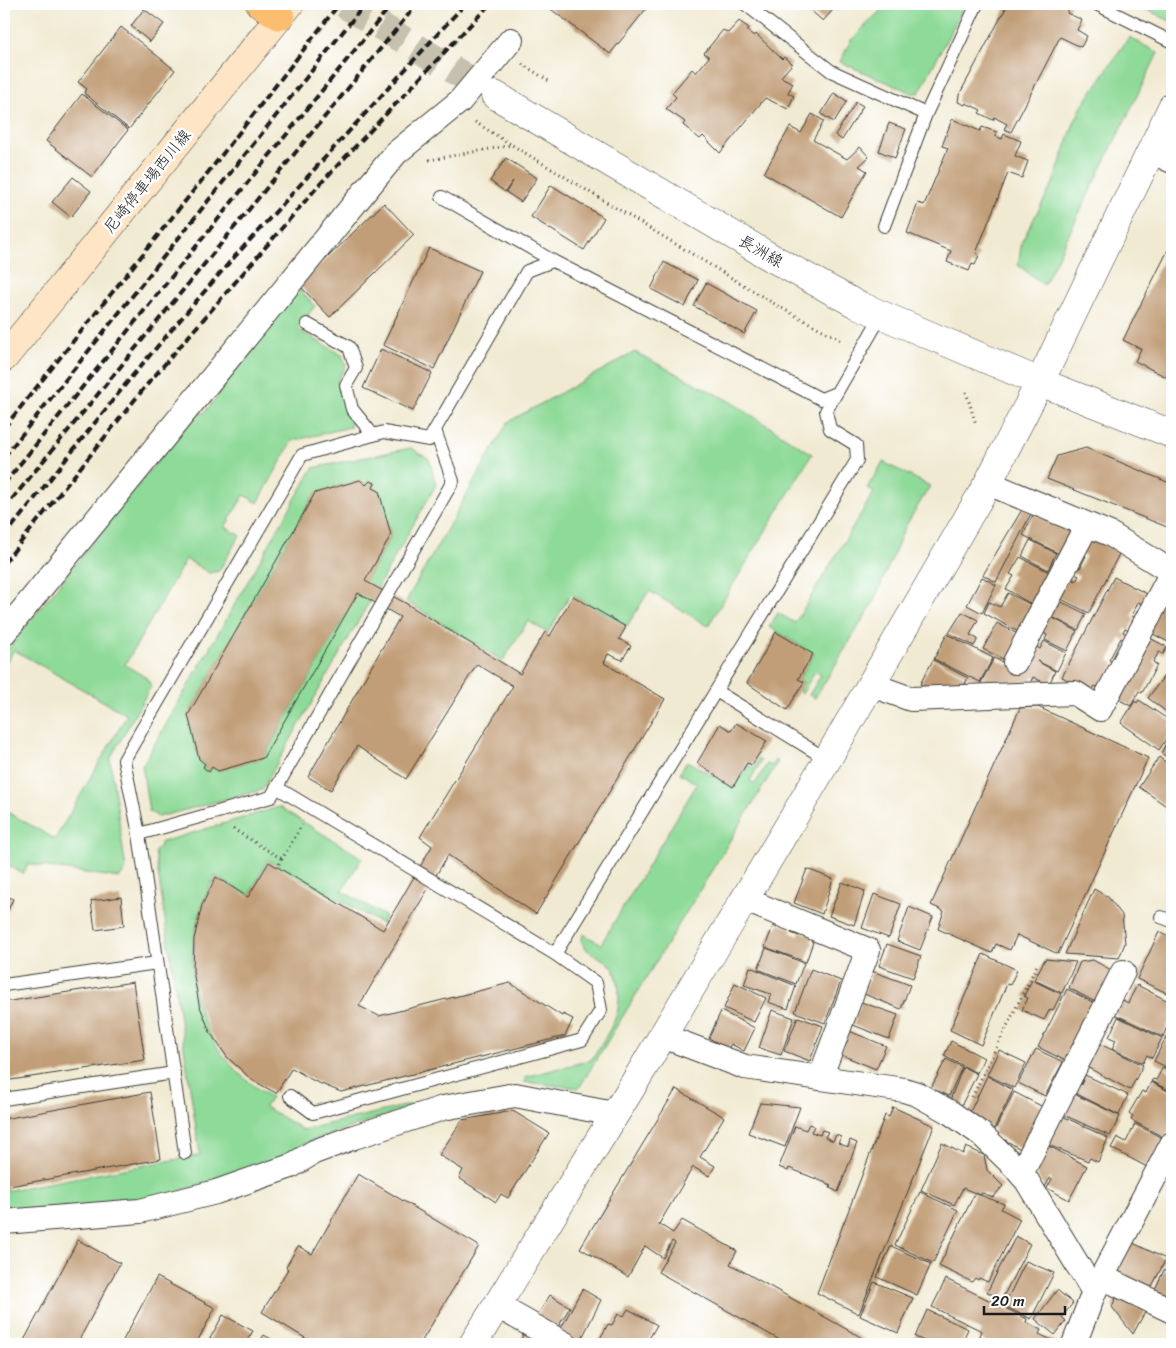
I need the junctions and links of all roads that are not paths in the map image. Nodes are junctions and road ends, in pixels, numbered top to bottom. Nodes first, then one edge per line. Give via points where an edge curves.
1 (746, 4) edge
2 (977, 4) edge
3 (1096, 4) edge
4 (277, 8) edge
5 (1172, 42) edge
6 (513, 50) road end
7 (495, 95) tunnel mouth
8 (1172, 107) edge
9 (926, 114) junction
10 (1161, 156) edge
11 (442, 197) dead end
12 (884, 226) dead end
13 (553, 261) junction
14 (881, 316) junction
15 (308, 324) dead end
16 (4, 358) edge
17 (1040, 382) junction
18 (836, 393) junction
19 (435, 430) junction
20 (1172, 434) edge
21 (373, 435) junction
22 (988, 483) junction
23 (1088, 525) junction
24 (1172, 572) edge
25 (4, 633) edge
26 (1015, 662) dead end
27 (872, 685) junction
28 (716, 691) junction
29 (828, 760) junction
30 (276, 788) junction
31 (138, 834) junction
32 (744, 899) junction
33 (555, 954) junction
34 (157, 963) junction
35 (1123, 972) dead end
36 (4, 985) edge
37 (663, 1036) junction
38 (174, 1073) junction
39 (820, 1078) junction
40 (290, 1096) dead end
41 (4, 1099) edge
42 (614, 1114) junction
43 (1172, 1144) edge
44 (185, 1153) dead end
45 (1021, 1174) junction
46 (4, 1222) edge
47 (1098, 1284) junction
48 (496, 1305) junction
49 (1172, 1311) edge
50 (473, 1344) edge
51 (565, 1344) edge
52 (1074, 1344) edge

1 - 9 lane via 831,70
2 - 9 lane
3 - 5 lane
4 - 16 main road, 尼崎停車場西川線
6 - 25 street via 460,102 396,153
7 - 14 street, 長洲線 via 772,258
8 - 10 street
9 - 12 lane
10 - 17 street
11 - 13 lane
13 - 18 lane via 821,399
13 - 19 lane via 528,271
14 - 17 street, 長洲線
14 - 18 lane
15 - 21 lane via 349,348 356,368 346,385 352,409
17 - 20 street, 長洲線
17 - 22 street
18 - 28 lane via 826,411 830,429 856,445 857,460
19 - 21 lane via 429,440 384,432
19 - 30 lane via 452,481
21 - 31 lane via 302,455 124,760
22 - 23 street
22 - 27 street
23 - 24 street via 1110,534
23 - 26 street
24 - 27 street via 1100,709 1075,693 911,699
27 - 29 street
28 - 29 lane
28 - 33 lane
29 - 32 street
30 - 31 lane via 270,797
30 - 33 lane
31 - 34 lane
32 - 37 street
32 - 39 street via 868,950
33 - 40 lane via 596,983 601,1010 582,1040 313,1113
34 - 36 lane
34 - 38 lane
35 - 45 street
37 - 39 street via 745,1067
37 - 42 street
38 - 41 lane
38 - 44 lane
39 - 45 street via 904,1090 930,1101 992,1143
42 - 46 street via 515,1096 443,1108 354,1137 314,1152 291,1166 216,1192 140,1211
42 - 48 street
43 - 47 street
45 - 47 street
47 - 49 street
47 - 52 street
48 - 50 street
48 - 51 street

